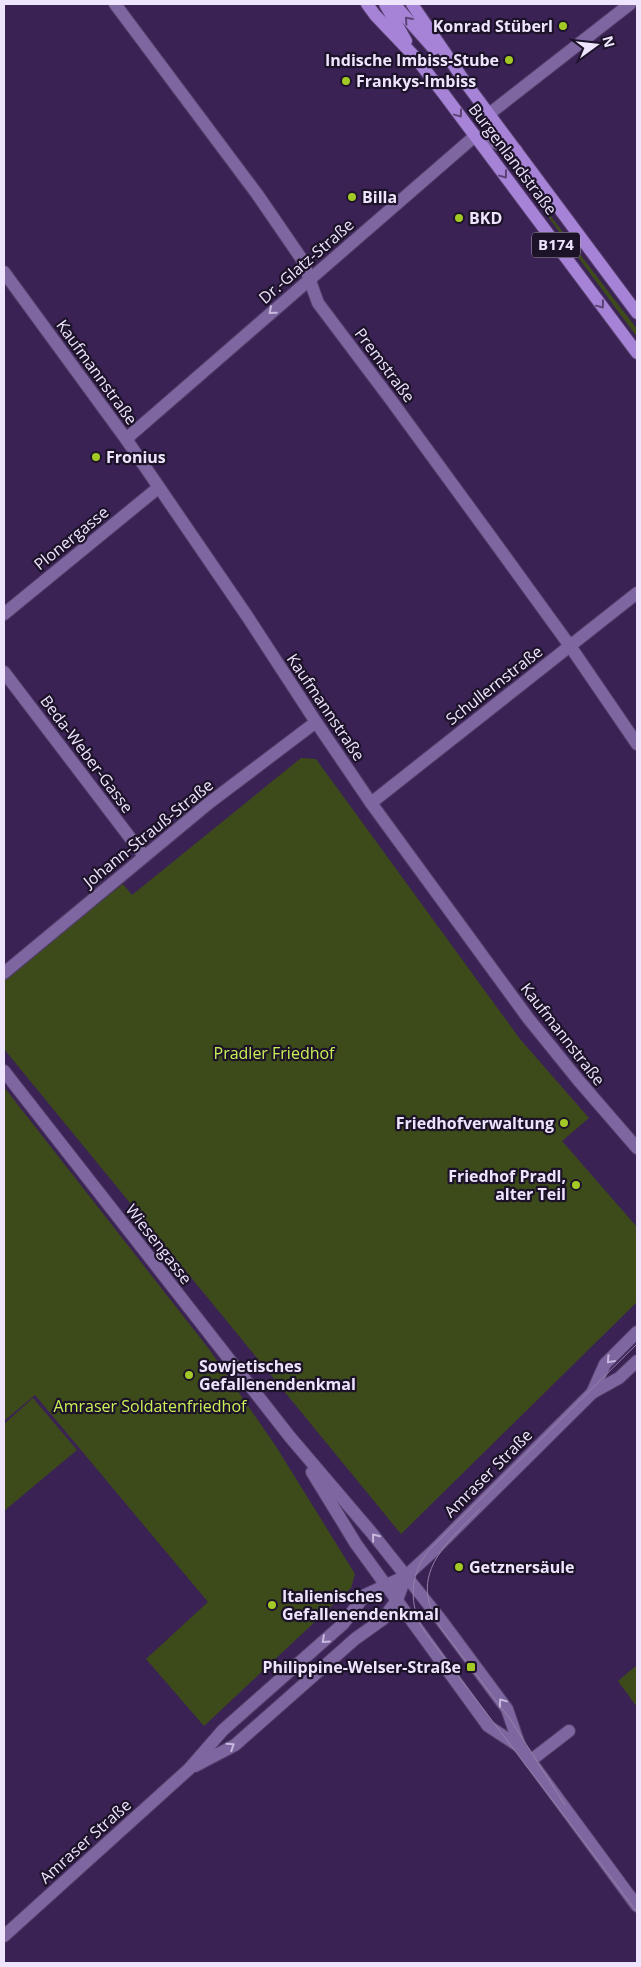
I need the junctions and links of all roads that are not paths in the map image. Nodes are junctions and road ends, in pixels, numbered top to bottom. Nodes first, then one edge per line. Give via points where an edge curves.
1 (115, 4) edge
2 (367, 4) edge
3 (385, 4) edge
4 (394, 4) edge
5 (412, 4) edge
6 (630, 4) edge
7 (415, 58) junction
8 (465, 82) junction
9 (489, 114) junction
10 (475, 136) junction
11 (516, 150) junction
12 (4, 272) edge
13 (309, 279) junction
14 (637, 313) edge
15 (637, 354) edge
16 (126, 439) junction
17 (158, 488) junction
18 (637, 593) edge
19 (4, 614) edge
20 (570, 646) junction
21 (4, 672) edge
22 (316, 722) junction
23 (637, 744) edge
24 (371, 803) junction
25 (144, 856) junction
26 (4, 973) edge
27 (4, 1071) edge
28 (637, 1148) edge
29 (637, 1332) edge
30 (637, 1361) edge
31 (592, 1393) junction
32 (290, 1437) junction
33 (406, 1576) junction
34 (386, 1584) junction
35 (397, 1600) junction
36 (569, 1731) dead end
37 (520, 1747) junction
38 (530, 1762) junction
39 (189, 1769) junction
40 (637, 1906) edge
41 (4, 1936) edge

1 - 13 street, Premstraße via 257,194 303,261
2 - 7 main road, B174
3 - 7 main road, B174
8 -> 4 main road, B174
5 - 8 main road, B174
6 - 9 street
7 -> 10 main road, Burgenlandstraße / B174
8 - 9 main road, Burgenlandstraße / B174
9 - 11 main road, Burgenlandstraße / B174
10 - 11 street
10 - 13 street, Dr.-Glatz-Straße
10 -> 15 main road, Burgenlandstraße / B174
11 - 14 main road, Burgenlandstraße / B174
12 - 16 street, Kaufmannstraße
13 -> 16 street, Dr.-Glatz-Straße
13 - 20 street, Premstraße via 318,304
16 - 17 street, Kaufmannstraße
17 - 19 street, Plonergasse
17 - 22 street, Kaufmannstraße
18 - 20 street, Schullernstraße
20 - 23 street, Premstraße
20 - 24 street, Schullernstraße
21 - 25 street, Beda-Weber-Gasse
22 - 24 street, Kaufmannstraße
22 - 25 street, Johann-Strauß-Straße
24 - 28 street, Kaufmannstraße via 528,1018
25 - 26 street, Johann-Strauß-Straße
27 - 32 street, Wiesengasse
29 -> 31 street, Amraser Straße via 606,1364
30 - 31 street, Amraser Straße via 619,1378
31 - 33 street, Amraser Straße
33 -> 32 street, Wiesengasse
32 - 34 street, Wiesengasse via 356,1544
33 - 34 street, Amraser Straße
33 - 35 street, Amraser Straße
37 -> 33 street via 507,1709
34 - 35 street
34 -> 39 street, Amraser Straße via 364,1595 343,1624 223,1730
35 - 37 street via 488,1726
39 -> 35 street, Amraser Straße via 235,1744 355,1639 383,1619
36 - 38 street
37 - 38 street
38 - 40 street
39 - 41 street, Amraser Straße

